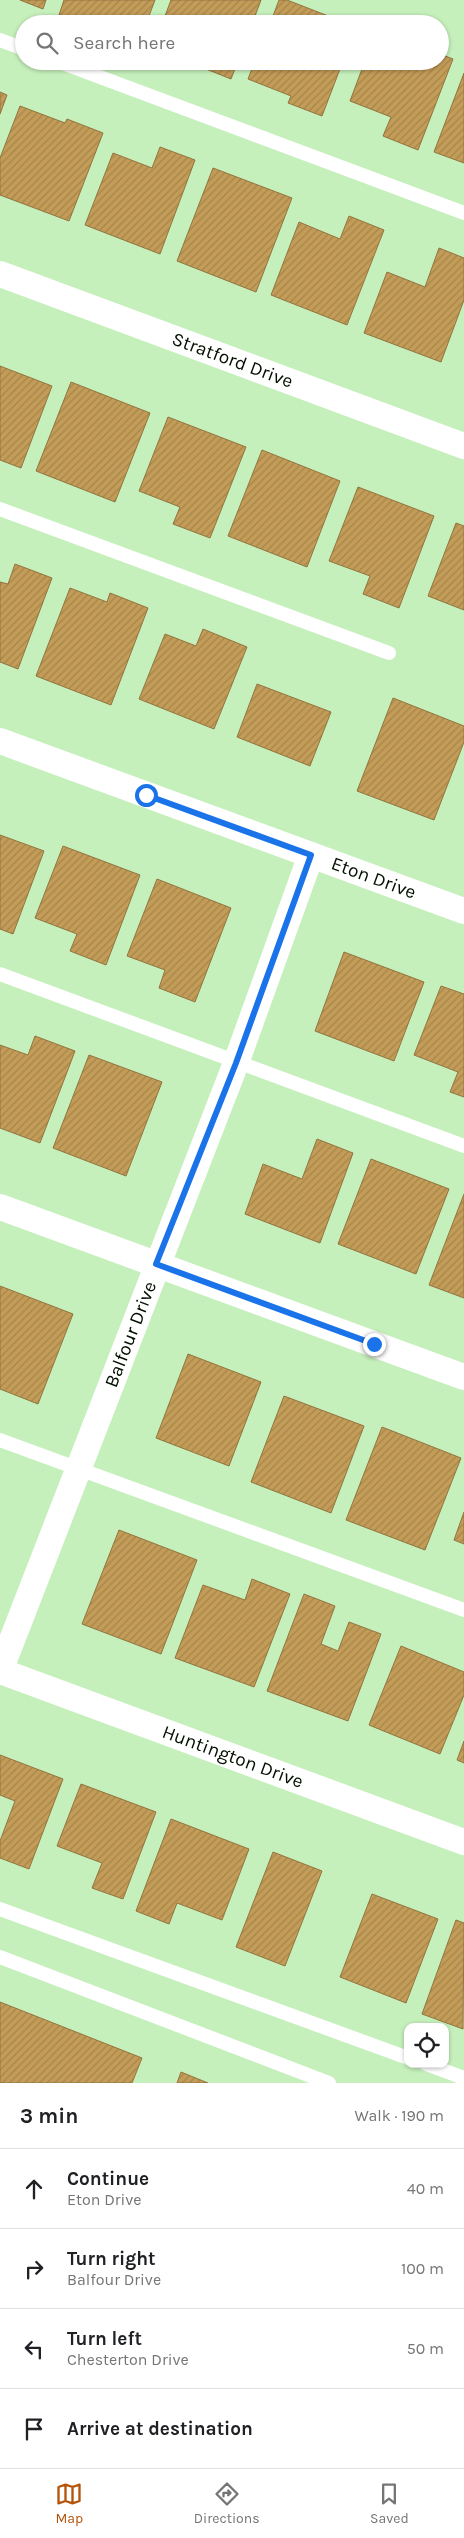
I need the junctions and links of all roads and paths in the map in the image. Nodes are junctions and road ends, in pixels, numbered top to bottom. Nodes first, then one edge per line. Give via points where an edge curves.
1 (0, 40) edge
2 (15, 46) edge
3 (80, 70) edge
4 (464, 212) edge
5 (0, 274) edge
6 (464, 446) edge
7 (0, 509) edge
8 (389, 653) dead end
9 (0, 741) edge
10 (311, 855) junction
11 (464, 911) edge
12 (0, 974) edge
13 (236, 1063) junction
14 (464, 1146) edge
15 (0, 1207) edge
16 (156, 1264) junction
17 (464, 1377) edge
18 (0, 1440) edge
19 (78, 1469) junction
20 (464, 1610) edge
21 (0, 1671) edge
22 (464, 1842) edge
23 (0, 1909) edge
24 (0, 1957) edge
25 (404, 2057) edge
26 (437, 2068) edge
27 (464, 2078) edge
28 (329, 2083) edge

1 - 2 lane
3 - 4 lane
5 - 6 street, Stratford Drive
7 - 8 lane
9 - 10 street, Eton Drive
10 - 11 street, Eton Drive
10 - 13 street, Balfour Drive
12 - 13 lane
13 - 14 lane
13 - 16 street, Balfour Drive
15 - 16 street
16 - 17 street
16 - 19 street, Balfour Drive
18 - 19 lane
19 - 20 lane
19 - 21 street, Balfour Drive
21 - 22 street, Huntington Drive
23 - 25 lane
24 - 28 lane
26 - 27 lane

